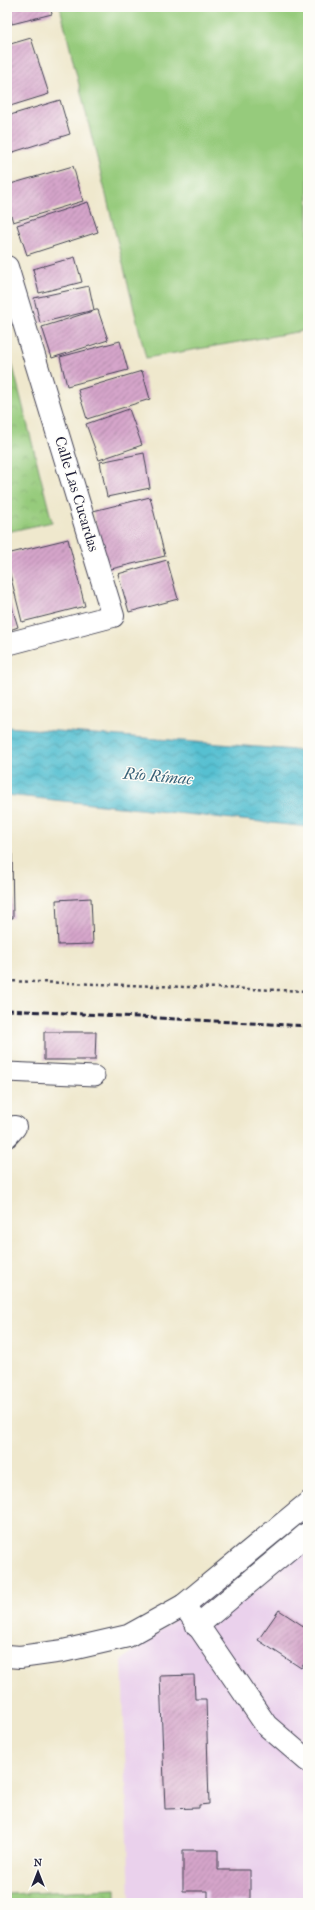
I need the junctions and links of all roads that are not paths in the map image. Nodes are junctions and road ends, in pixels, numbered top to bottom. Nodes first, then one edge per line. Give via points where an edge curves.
1 (7, 267) edge
2 (7, 644) edge
3 (7, 1072) edge
4 (95, 1076) dead end
5 (308, 1503) edge
6 (308, 1534) edge
7 (184, 1605) junction
8 (197, 1626) junction
9 (7, 1656) edge
10 (308, 1761) edge

1 - 2 street, Calle Las Cucardas via 114,616
3 - 4 street
5 - 7 street
6 - 8 street
7 - 8 street
7 - 9 street via 128,1636 63,1651 20,1657
8 - 10 street via 266,1725

